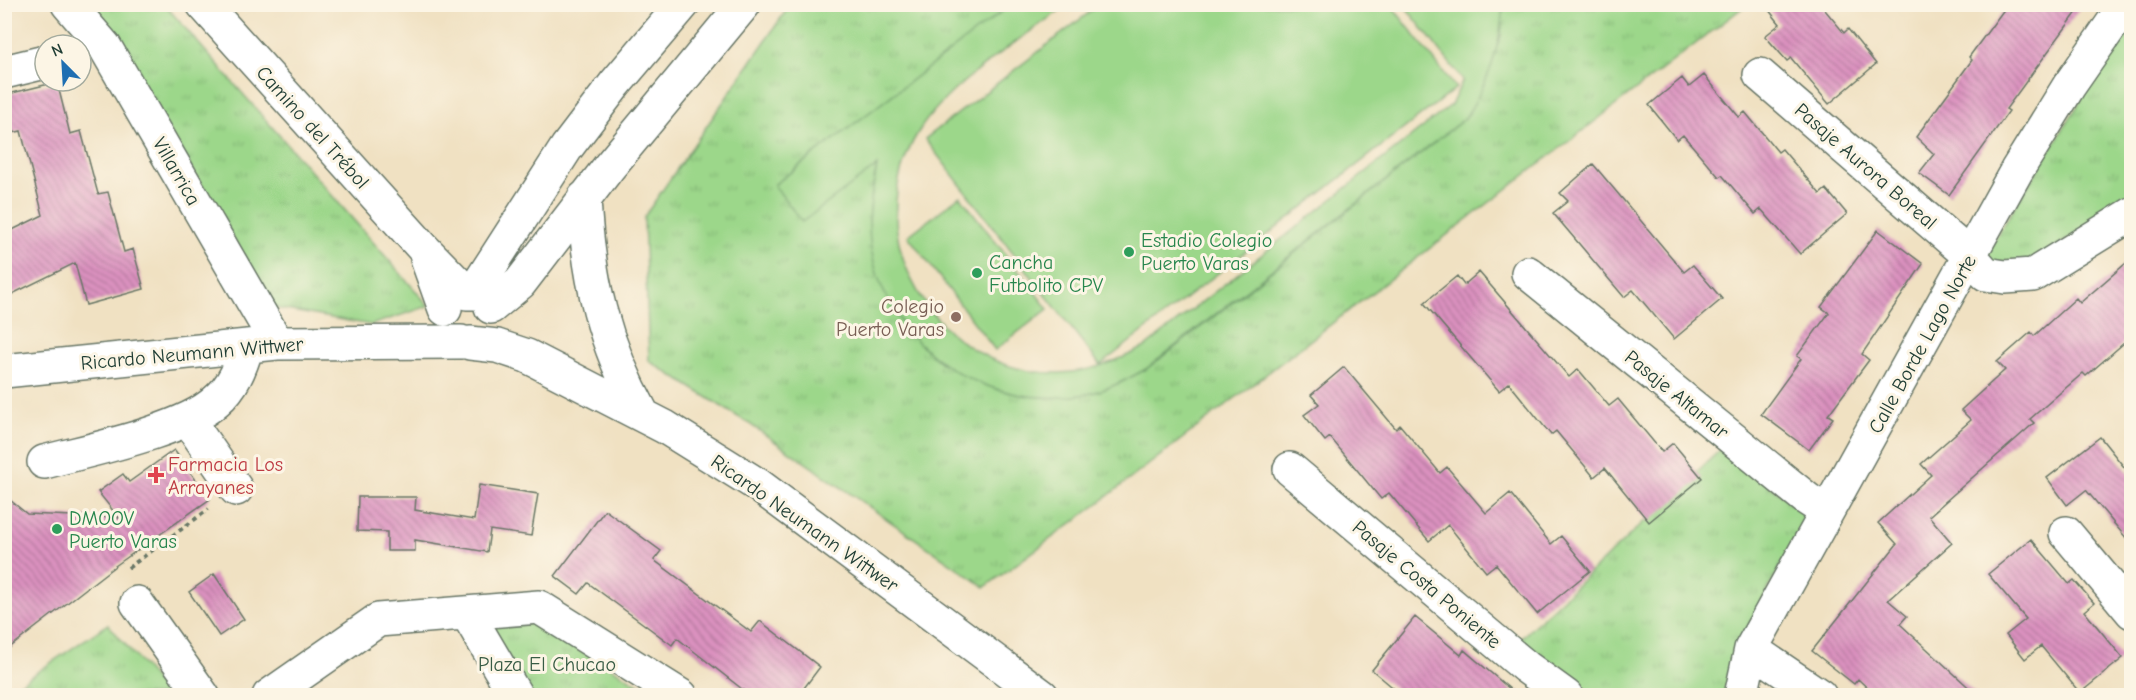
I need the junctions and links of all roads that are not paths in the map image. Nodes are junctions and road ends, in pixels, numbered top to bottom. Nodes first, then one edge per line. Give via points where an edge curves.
1 (68, 4) edge
2 (203, 4) edge
3 (684, 4) edge
4 (744, 4) edge
5 (2126, 5) edge
6 (84, 33) edge
7 (93, 50) edge
8 (33, 65) edge
9 (4, 72) edge
10 (1760, 75) dead end
11 (584, 198) junction
12 (2132, 214) edge
13 (1971, 257) junction
14 (1528, 273) dead end
15 (468, 315) junction
16 (262, 344) junction
17 (4, 371) edge
18 (642, 415) junction
19 (188, 420) junction
20 (44, 462) dead end
21 (1290, 469) dead end
22 (236, 489) road end
23 (1827, 512) junction
24 (2066, 533) dead end
25 (137, 603) road end
26 (2132, 612) edge
27 (467, 613) junction
28 (1751, 649) junction
29 (203, 696) edge
30 (269, 696) edge
31 (516, 696) edge
32 (681, 696) edge
33 (1042, 696) edge
34 (1566, 696) edge
35 (1741, 696) edge
36 (1820, 696) edge

1 - 6 street, Villarrica
2 - 15 street, Camino del Trébol via 424,249
3 - 15 street via 567,147
4 - 11 street
5 - 13 street, Calle Borde Lago Norte via 2018,170
7 - 16 street, Villarrica
8 - 9 street
10 - 13 street, Pasaje Aurora Boreal
11 - 15 street via 520,282
11 - 18 street via 586,246 599,314 613,356
12 - 13 street, Pasaje Aurora Boreal via 2032,275 1986,274
13 - 23 street, Calle Borde Lago Norte
14 - 23 street, Pasaje Altamar
15 - 16 street, Ricardo Neumann Wittwer via 380,342
15 - 18 street, Ricardo Neumann Wittwer via 512,339 532,357
16 - 17 street, Ricardo Neumann Wittwer
16 - 19 street via 218,400
18 - 33 street, Ricardo Neumann Wittwer via 758,485
19 - 20 street
19 - 22 street
21 - 34 street, Pasaje Costa Poniente via 1526,667
23 - 28 street, Calle Borde Lago Norte
24 - 26 street
25 - 29 street
27 - 30 street via 378,620
27 - 31 street
27 - 32 street via 539,607
28 - 35 street, Calle Borde Lago Norte
28 - 36 street

